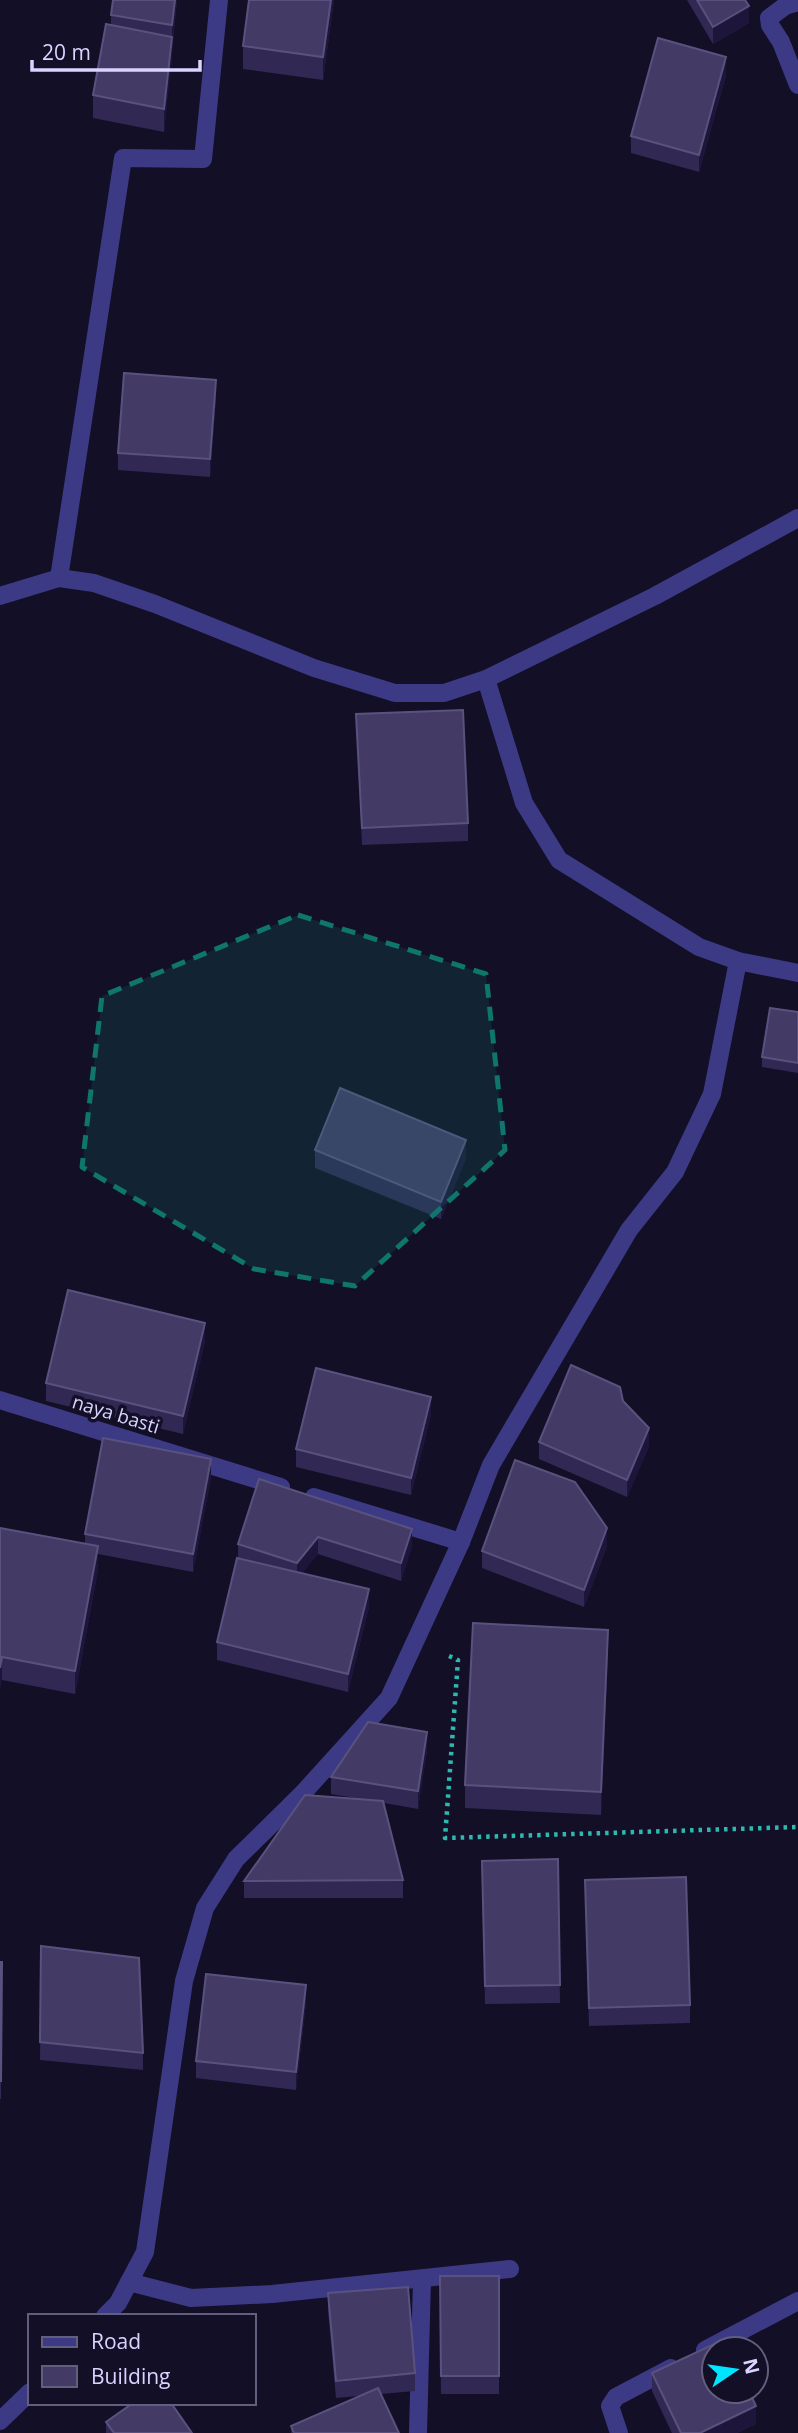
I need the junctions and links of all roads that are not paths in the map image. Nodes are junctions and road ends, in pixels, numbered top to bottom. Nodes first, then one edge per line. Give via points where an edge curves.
1 (219, 0) edge
2 (798, 2) edge
3 (798, 85) edge
4 (798, 518) edge
5 (59, 578) junction
6 (0, 596) edge
7 (486, 679) junction
8 (738, 961) junction
9 (798, 973) edge
10 (0, 1401) edge
11 (461, 1542) junction
12 (510, 2269) dead end
13 (422, 2279) junction
14 (129, 2282) junction
15 (798, 2301) edge
16 (108, 2314) edge
17 (28, 2394) edge
18 (0, 2421) edge
19 (418, 2433) edge
20 (620, 2433) edge

1 - 5 street via 203,159 123,158
2 - 3 street via 769,18
4 - 7 street via 655,596
5 - 6 street
5 - 7 street via 94,583 314,668 395,693 444,693
7 - 8 street via 524,803 559,860 699,947
8 - 9 street
8 - 11 street via 712,1094 675,1172 629,1230 491,1465
10 - 11 street, naya basti
11 - 14 street via 389,1699 236,1859 205,1908 184,1981 145,2252
12 - 13 street
13 - 14 street via 191,2298
13 - 19 street
14 - 16 street
15 - 20 street via 616,2398 610,2406
17 - 18 street

